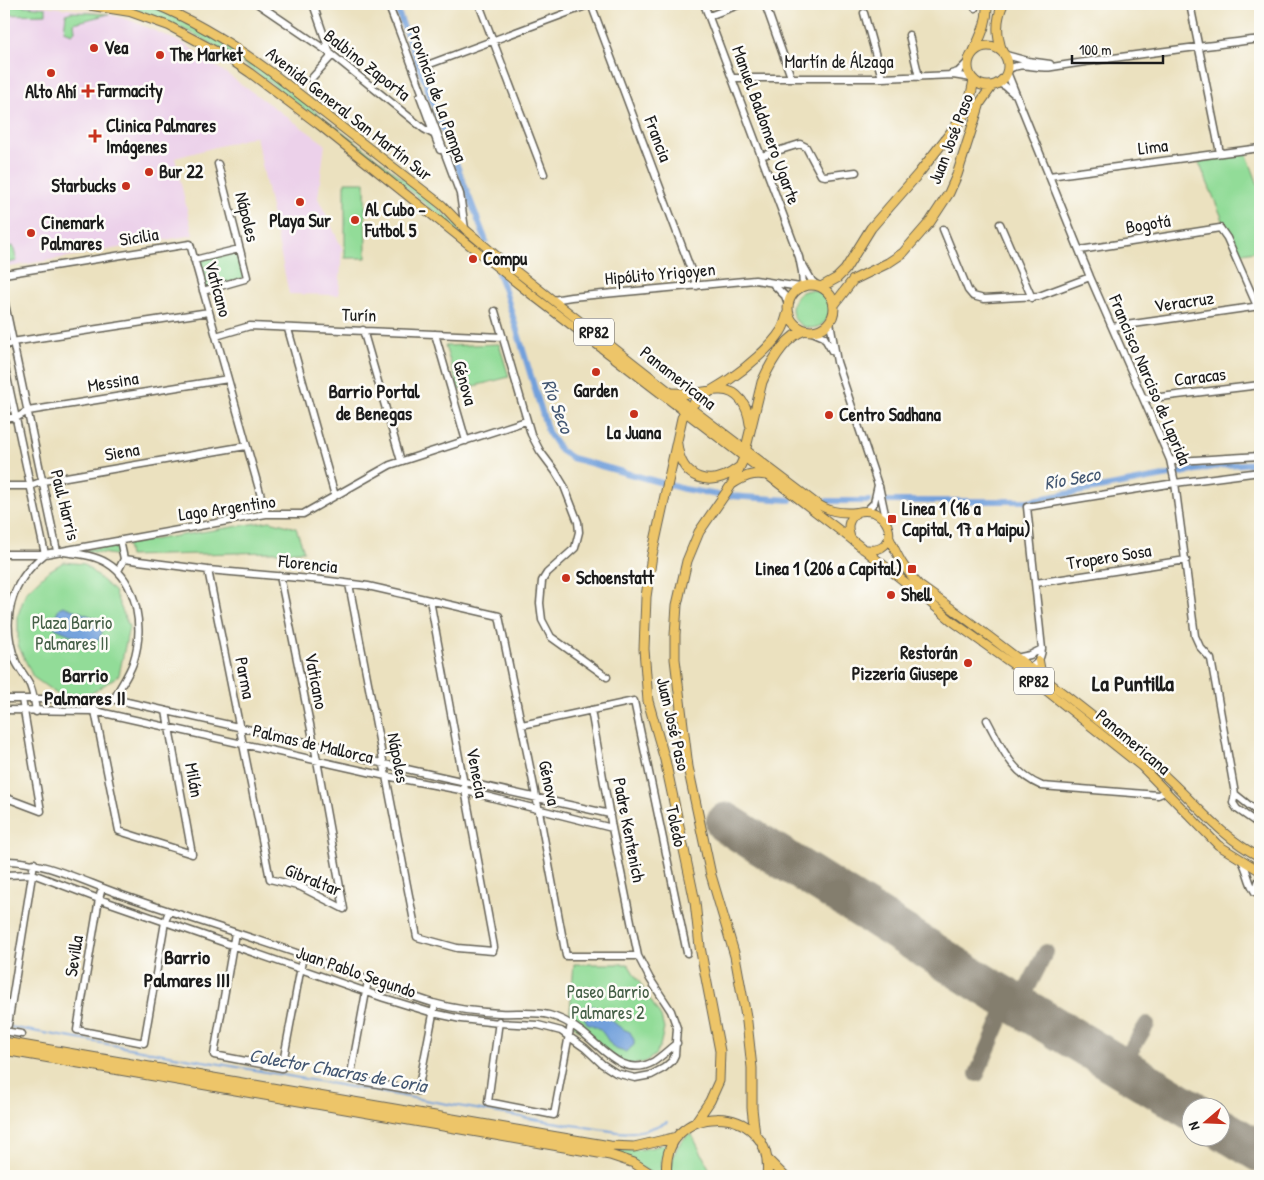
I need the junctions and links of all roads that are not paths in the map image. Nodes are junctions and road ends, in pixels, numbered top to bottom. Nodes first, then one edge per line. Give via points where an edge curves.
1 (80, 4) edge
2 (154, 4) edge
3 (258, 4) edge
4 (313, 4) edge
5 (388, 4) edge
6 (479, 4) edge
7 (591, 4) edge
8 (704, 4) edge
9 (741, 4) edge
10 (765, 4) edge
11 (987, 4) edge
12 (1002, 4) edge
13 (1190, 4) edge
14 (864, 13) dead end
15 (709, 16) junction
16 (395, 20) junction
17 (205, 28) junction
18 (909, 35) dead end
19 (1260, 39) edge
20 (199, 41) junction
21 (494, 41) junction
22 (1199, 47) junction
23 (973, 52) junction
24 (330, 53) junction
25 (1004, 53) junction
26 (968, 62) junction
27 (430, 64) dead end
28 (1069, 64) junction
29 (1020, 65) junction
30 (1008, 71) junction
31 (945, 76) junction
32 (791, 77) junction
33 (919, 77) junction
34 (732, 78) junction
35 (882, 78) junction
36 (311, 79) dead end
37 (973, 79) junction
38 (1011, 83) junction
39 (995, 85) junction
40 (1019, 103) junction
41 (325, 114) junction
42 (318, 124) junction
43 (433, 134) junction
44 (1260, 148) edge
45 (1220, 153) junction
46 (761, 156) junction
47 (218, 164) dead end
48 (856, 172) dead end
49 (544, 174) dead end
50 (1049, 176) junction
51 (460, 194) junction
52 (1000, 224) dead end
53 (943, 229) dead end
54 (466, 230) junction
55 (190, 244) joint
56 (240, 249) junction
57 (488, 249) joint
58 (1080, 250) junction
59 (799, 257) junction
60 (194, 260) junction
61 (497, 263) junction
62 (4, 274) edge
63 (1090, 277) junction
64 (769, 281) junction
65 (697, 286) junction
66 (801, 287) junction
67 (820, 287) junction
68 (203, 291) junction
69 (1032, 298) junction
70 (4, 299) edge
71 (553, 300) junction
72 (834, 304) junction
73 (1259, 306) edge
74 (788, 308) junction
75 (495, 311) dead end
76 (209, 312) junction
77 (830, 322) junction
78 (1112, 327) junction
79 (288, 329) junction
80 (363, 330) junction
81 (807, 331) junction
82 (435, 334) junction
83 (216, 336) junction
84 (502, 337) junction
85 (12, 342) junction
86 (4, 347) edge
87 (837, 362) junction
88 (4, 363) edge
89 (228, 379) junction
90 (1260, 385) edge
91 (707, 392) junction
92 (672, 393) junction
93 (1144, 399) junction
94 (688, 410) junction
95 (28, 411) junction
96 (4, 418) edge
97 (16, 418) junction
98 (526, 421) junction
99 (751, 429) junction
100 (676, 440) junction
101 (466, 441) junction
102 (246, 446) junction
103 (745, 454) junction
104 (1260, 456) edge
105 (1170, 460) junction
106 (401, 461) junction
107 (739, 468) junction
108 (1260, 472) edge
109 (766, 475) junction
110 (876, 478) junction
111 (43, 481) junction
112 (1175, 483) junction
113 (732, 484) junction
114 (4, 486) edge
115 (30, 486) junction
116 (335, 496) junction
117 (866, 511) junction
118 (857, 512) junction
119 (266, 514) junction
120 (887, 525) junction
121 (889, 537) junction
122 (851, 539) junction
123 (120, 540) junction
124 (863, 549) junction
125 (57, 551) junction
126 (4, 554) edge
127 (45, 554) junction
128 (124, 559) junction
129 (1186, 560) junction
130 (208, 570) junction
131 (118, 571) junction
132 (280, 576) junction
133 (1036, 583) junction
134 (349, 584) junction
135 (430, 600) junction
136 (499, 616) joint
137 (6, 629) edge
138 (1042, 649) junction
139 (1016, 658) junction
140 (1039, 661) junction
141 (1018, 668) junction
142 (1030, 668) junction
143 (607, 677) dead end
144 (1042, 677) junction
145 (4, 699) edge
146 (22, 699) junction
147 (91, 699) junction
148 (34, 700) junction
149 (114, 700) junction
150 (4, 710) edge
151 (24, 710) junction
152 (591, 710) junction
153 (95, 711) junction
154 (166, 711) junction
155 (36, 712) junction
156 (987, 720) dead end
157 (522, 725) junction
158 (239, 726) junction
159 (169, 727) junction
160 (242, 743) junction
161 (314, 744) junction
162 (317, 760) junction
163 (384, 764) junction
164 (386, 776) junction
165 (464, 781) junction
166 (1167, 791) junction
167 (466, 792) junction
168 (1235, 794) junction
169 (4, 797) edge
170 (537, 798) junction
171 (540, 811) junction
172 (610, 814) junction
173 (1260, 814) edge
174 (1260, 825) edge
175 (612, 828) junction
176 (1260, 857) edge
177 (4, 861) edge
178 (1242, 861) junction
179 (34, 863) junction
180 (1260, 871) edge
181 (4, 874) edge
182 (33, 874) junction
183 (1260, 877) edge
184 (270, 879) joint
185 (102, 888) junction
186 (99, 899) junction
187 (344, 909) joint
188 (168, 911) junction
189 (165, 922) junction
190 (235, 933) junction
191 (232, 946) junction
192 (493, 951) joint
193 (687, 952) dead end
194 (303, 956) junction
195 (638, 956) junction
196 (300, 968) junction
197 (368, 981) junction
198 (365, 992) junction
199 (435, 1004) junction
200 (433, 1013) junction
201 (500, 1013) junction
202 (7, 1016) edge
203 (499, 1024) junction
204 (571, 1024) junction
205 (6, 1028) edge
206 (22, 1034) dead end
207 (569, 1036) junction
208 (4, 1042) edge
209 (677, 1044) junction
210 (4, 1050) edge
211 (695, 1123) junction
212 (755, 1135) junction
213 (677, 1137) junction
214 (767, 1159) junction
215 (654, 1176) edge
216 (667, 1176) edge
217 (767, 1176) edge
218 (784, 1176) edge

1 - 20 main road, Avenida General San Martín Sur via 138,14
2 - 17 main road, Avenida General San Martín Sur
3 - 24 street, Balbino Zaporta
4 - 24 street
5 - 16 street, Provincia de La Pampa
6 - 21 street
7 - 21 street
7 - 65 street, Francia
8 - 15 street, Manuel Baldomero Ugarte
9 - 15 street
10 - 32 street
11 - 23 highway via 983,31
12 - 25 highway via 997,33
13 - 22 street
14 - 35 street
15 - 34 street, Manuel Baldomero Ugarte
16 - 43 street, Provincia de La Pampa
16 - 51 street
17 - 20 main road
17 - 41 main road, Avenida General San Martín Sur
18 - 33 street
19 - 22 street
20 - 42 main road, Avenida General San Martín Sur via 250,73
21 - 27 street
21 - 49 street
22 - 28 street
22 - 45 street
23 - 25 highway via 986,45 995,46
23 - 26 highway
24 - 36 street via 330,58
24 - 43 street, Balbino Zaporta
25 - 28 street via 1042,64
25 - 30 highway
26 - 31 street, Martín de Álzaga via 958,72
26 - 37 highway, Juan José Paso via 968,71
28 - 29 street via 1042,68
29 - 30 street
29 - 38 street via 1012,73
30 - 38 street, Francisco Narciso de Laprida
30 - 39 highway, Juan José Paso via 1004,79
31 - 33 street, Martín de Álzaga
31 - 37 street, Martín de Álzaga
32 - 34 street, Martín de Álzaga
32 - 35 street, Martín de Álzaga
33 - 35 street, Martín de Álzaga
34 - 46 street, Manuel Baldomero Ugarte
37 - 39 highway, Juan José Paso via 980,84
37 - 67 highway, Juan José Paso via 972,96 962,118 872,228 845,270
38 - 40 street, Francisco Narciso de Laprida
39 - 40 street, Francisco Narciso de Laprida via 1005,86
39 - 72 highway, Juan José Paso via 980,103 958,175 930,222 903,253 853,280
40 - 50 street, Francisco Narciso de Laprida
41 - 42 main road
41 - 54 main road, Avenida General San Martín Sur via 442,205
42 - 61 main road, Avenida General San Martín Sur via 480,253
43 - 51 street, Provincia de La Pampa
44 - 45 street, Lima
45 - 50 street, Lima
46 - 48 street via 800,144 806,147 821,175
46 - 59 street, Manuel Baldomero Ugarte
47 - 56 street, Nápoles
50 - 58 street, Francisco Narciso de Laprida
51 - 54 street
52 - 69 street
53 - 69 street via 973,296 984,299
54 - 57 main road, Avenida General San Martín Sur
55 - 60 street, Vaticano
55 - 62 street, Sicilia
56 - 60 street
56 - 68 street, Nápoles via 247,277
57 - 61 main road, Panamericana / RP82
58 - 63 street, Francisco Narciso de Laprida
58 - 73 street, Bogotá via 1220,228
59 - 66 street, Manuel Baldomero Ugarte
59 - 67 street, Manuel Baldomero Ugarte via 809,276
60 - 68 street, Vaticano
61 - 71 main road, Panamericana / RP82
61 - 94 main road, Panamericana / RP82
63 - 69 street
63 - 78 street, Francisco Narciso de Laprida
64 - 65 street, Hipólito Yrigoyen
64 - 66 street, Hipólito Yrigoyen
64 - 74 street via 782,292
65 - 71 street, Hipólito Yrigoyen
66 - 67 highway
66 - 74 highway via 791,296
67 - 72 highway via 831,296
68 - 76 street, Vaticano
70 - 85 street, Paul Harris
71 - 92 main road, Panamericana / RP82
72 - 77 highway
73 - 78 street, Veracruz
74 - 81 highway via 794,324
74 - 91 highway via 781,331 758,356
75 - 84 street
76 - 83 street, Vaticano
76 - 85 street
77 - 81 highway via 819,330
77 - 87 street
78 - 93 street, Francisco Narciso de Laprida
79 - 80 street, Turín
79 - 83 street, Turín via 250,326
79 - 116 street
80 - 82 street, Turín
80 - 106 street
81 - 87 street via 824,337
81 - 99 highway, Juan José Paso via 791,339 766,374
82 - 84 street, Turín
82 - 101 street, Génova
83 - 89 street, Vaticano
84 - 98 street
85 - 86 street
85 - 95 street, Paul Harris
87 - 110 street
88 - 97 street, Paul Harris
89 - 95 street, Messina
89 - 102 street, Vaticano
90 - 93 street, Caracas
91 - 92 highway
91 - 94 highway
91 - 99 highway via 724,390 738,396 747,410
92 - 94 main road, Panamericana / RP82
93 - 105 street, Francisco Narciso de Laprida
94 - 100 highway, Juan José Paso
94 - 103 main road, Panamericana / RP82
95 - 97 street, Messina
95 - 111 street, Paul Harris
96 - 97 street
97 - 115 street, Paul Harris
98 - 101 street, Lago Argentino
98 - 143 street via 540,451 564,486 579,532 575,548 542,581 542,620 551,637
99 - 103 highway, Juan José Paso
100 - 107 highway via 684,464 703,479 718,479
100 - 211 highway, Juan José Paso via 652,555 644,649 650,712 665,760 695,902 720,1051 719,1082
101 - 106 street, Lago Argentino
102 - 111 street, Siena
102 - 119 street, Vaticano
103 - 107 highway, Juan José Paso
103 - 109 main road, Panamericana / RP82
103 - 118 main road, Panamericana / RP82 via 822,507 845,514
104 - 105 street
105 - 112 street, Francisco Narciso de Laprida
106 - 116 street, Lago Argentino
107 - 113 highway, Juan José Paso
108 - 112 street
109 - 113 highway via 752,474
109 - 122 main road, Panamericana / RP82
110 - 117 street via 878,485 874,503
110 - 120 street
111 - 115 street, Siena
111 - 125 street, Paul Harris
112 - 129 street, Francisco Narciso de Laprida
112 - 133 street via 1026,508
113 - 212 highway, Juan José Paso via 699,532 687,561 677,606 675,659 688,767 711,875 735,956 747,1022
114 - 115 street, Siena
115 - 127 street, Paul Harris
116 - 119 street, Lago Argentino via 303,514
117 - 118 main road, Panamericana / RP82
117 - 120 main road via 881,516
118 - 122 main road via 848,523
119 - 123 street, Lago Argentino
120 - 121 main road, Panamericana / RP82
121 - 124 main road via 879,549
121 - 139 main road, Panamericana / RP82 via 900,563 919,585
122 - 124 main road, Panamericana / RP82
123 - 125 street, Lago Argentino
123 - 128 street
124 - 141 main road, Panamericana / RP82 via 952,621
125 - 127 street, Lago Argentino
125 - 131 street, Paul Harris via 99,558
126 - 127 street, Lago Argentino
127 - 137 street, Paul Harris via 26,571 15,590
128 - 130 street, Florencia
128 - 131 street
129 - 133 street, Tropero Sosa
129 - 168 street, Francisco Narciso de Laprida via 1195,636 1211,659
130 - 132 street, Florencia
130 - 158 street, Parma
131 - 149 street, Paul Harris via 132,595 140,627 133,663
132 - 134 street, Florencia
132 - 161 street, Vaticano
133 - 138 street
134 - 135 street, Florencia
134 - 163 street, Nápoles
135 - 136 street, Florencia
135 - 165 street, Venecia
136 - 157 street, Génova
137 - 148 street, Paul Harris via 17,664 30,685
138 - 139 street
138 - 140 street
139 - 142 main road, Panamericana / RP82
140 - 142 street
140 - 144 main road
141 - 142 street
141 - 166 main road, Panamericana / RP82 via 1120,748
142 - 144 main road, Panamericana / RP82
144 - 176 main road, Panamericana / RP82 via 1162,772 1223,833
145 - 146 street, Palmas de Mallorca
146 - 148 street, Palmas de Mallorca
146 - 151 street
147 - 148 street, Palmas de Mallorca
147 - 149 street, Palmas de Mallorca
147 - 153 street
148 - 155 street, Paul Harris
149 - 154 street, Palmas de Mallorca
150 - 151 street, Palmas de Mallorca
151 - 155 street, Palmas de Mallorca
151 - 169 street via 41,810
152 - 157 street, Toledo
152 - 172 street, Padre Kentenich
152 - 193 street, Toledo via 634,701
153 - 155 street, Palmas de Mallorca
153 - 159 street, Palmas de Mallorca
153 - 159 street, Milán via 118,831 192,854
154 - 158 street, Palmas de Mallorca
154 - 159 street, Milán
156 - 166 street via 1020,774 1042,786 1158,795
157 - 170 street, Génova
158 - 160 street, Parma
158 - 161 street, Palmas de Mallorca
159 - 160 street, Palmas de Mallorca
160 - 162 street, Palmas de Mallorca
160 - 184 street, Parma
161 - 162 street, Vaticano
161 - 163 street, Palmas de Mallorca
162 - 164 street, Palmas de Mallorca
162 - 187 street, Vaticano
163 - 164 street, Nápoles
163 - 165 street, Palmas de Mallorca
164 - 167 street, Palmas de Mallorca
164 - 192 street, Nápoles via 417,937 457,948
165 - 167 street, Venecia
165 - 170 street, Palmas de Mallorca
166 - 178 main road, Panamericana / RP82 via 1210,839
167 - 171 street, Palmas de Mallorca
167 - 192 street, Venecia
168 - 173 street
168 - 174 street, Francisco Narciso de Laprida via 1235,806
170 - 171 street, Génova
170 - 172 street, Palmas de Mallorca
171 - 175 street, Palmas de Mallorca
171 - 195 street, Génova via 566,956
172 - 175 street, Padre Kentenich
175 - 195 street, Padre Kentenich
177 - 179 street, Juan Pablo Segundo
178 - 180 main road, Panamericana / RP82
178 - 183 street via 1255,892
179 - 182 street
179 - 185 street, Juan Pablo Segundo
181 - 182 street, Juan Pablo Segundo
182 - 186 street, Juan Pablo Segundo
182 - 202 street
184 - 187 street, Gibraltar via 301,887
185 - 186 street, Sevilla
185 - 188 street, Juan Pablo Segundo
186 - 189 street, Juan Pablo Segundo
186 - 189 street, Sevilla via 77,1030 144,1043
188 - 189 street
188 - 190 street, Juan Pablo Segundo
189 - 191 street, Juan Pablo Segundo
190 - 191 street
190 - 194 street, Juan Pablo Segundo
191 - 196 street, Juan Pablo Segundo
191 - 196 street via 214,1055 282,1068
194 - 196 street
194 - 197 street, Juan Pablo Segundo
195 - 209 street via 671,1011 677,1028
196 - 198 street, Juan Pablo Segundo
197 - 198 street
197 - 199 street, Juan Pablo Segundo
198 - 200 street, Juan Pablo Segundo
198 - 200 street via 350,1079 418,1091
199 - 200 street
199 - 201 street, Juan Pablo Segundo
200 - 203 street, Juan Pablo Segundo
201 - 203 street
201 - 204 street, Juan Pablo Segundo via 538,1013
202 - 205 street
203 - 207 street, Juan Pablo Segundo via 538,1025
203 - 207 street via 488,1102 554,1115
204 - 207 street
204 - 209 street, Juan Pablo Segundo via 614,1060 630,1066 652,1063
205 - 206 street
207 - 209 street, Juan Pablo Segundo via 616,1073 635,1078 664,1068 672,1061
208 - 213 highway via 610,1146 634,1147
210 - 215 highway via 610,1155 634,1163
211 - 212 highway via 713,1118 732,1120
211 - 213 highway
212 - 214 highway
213 - 216 highway via 668,1157
214 - 217 highway
214 - 218 highway

